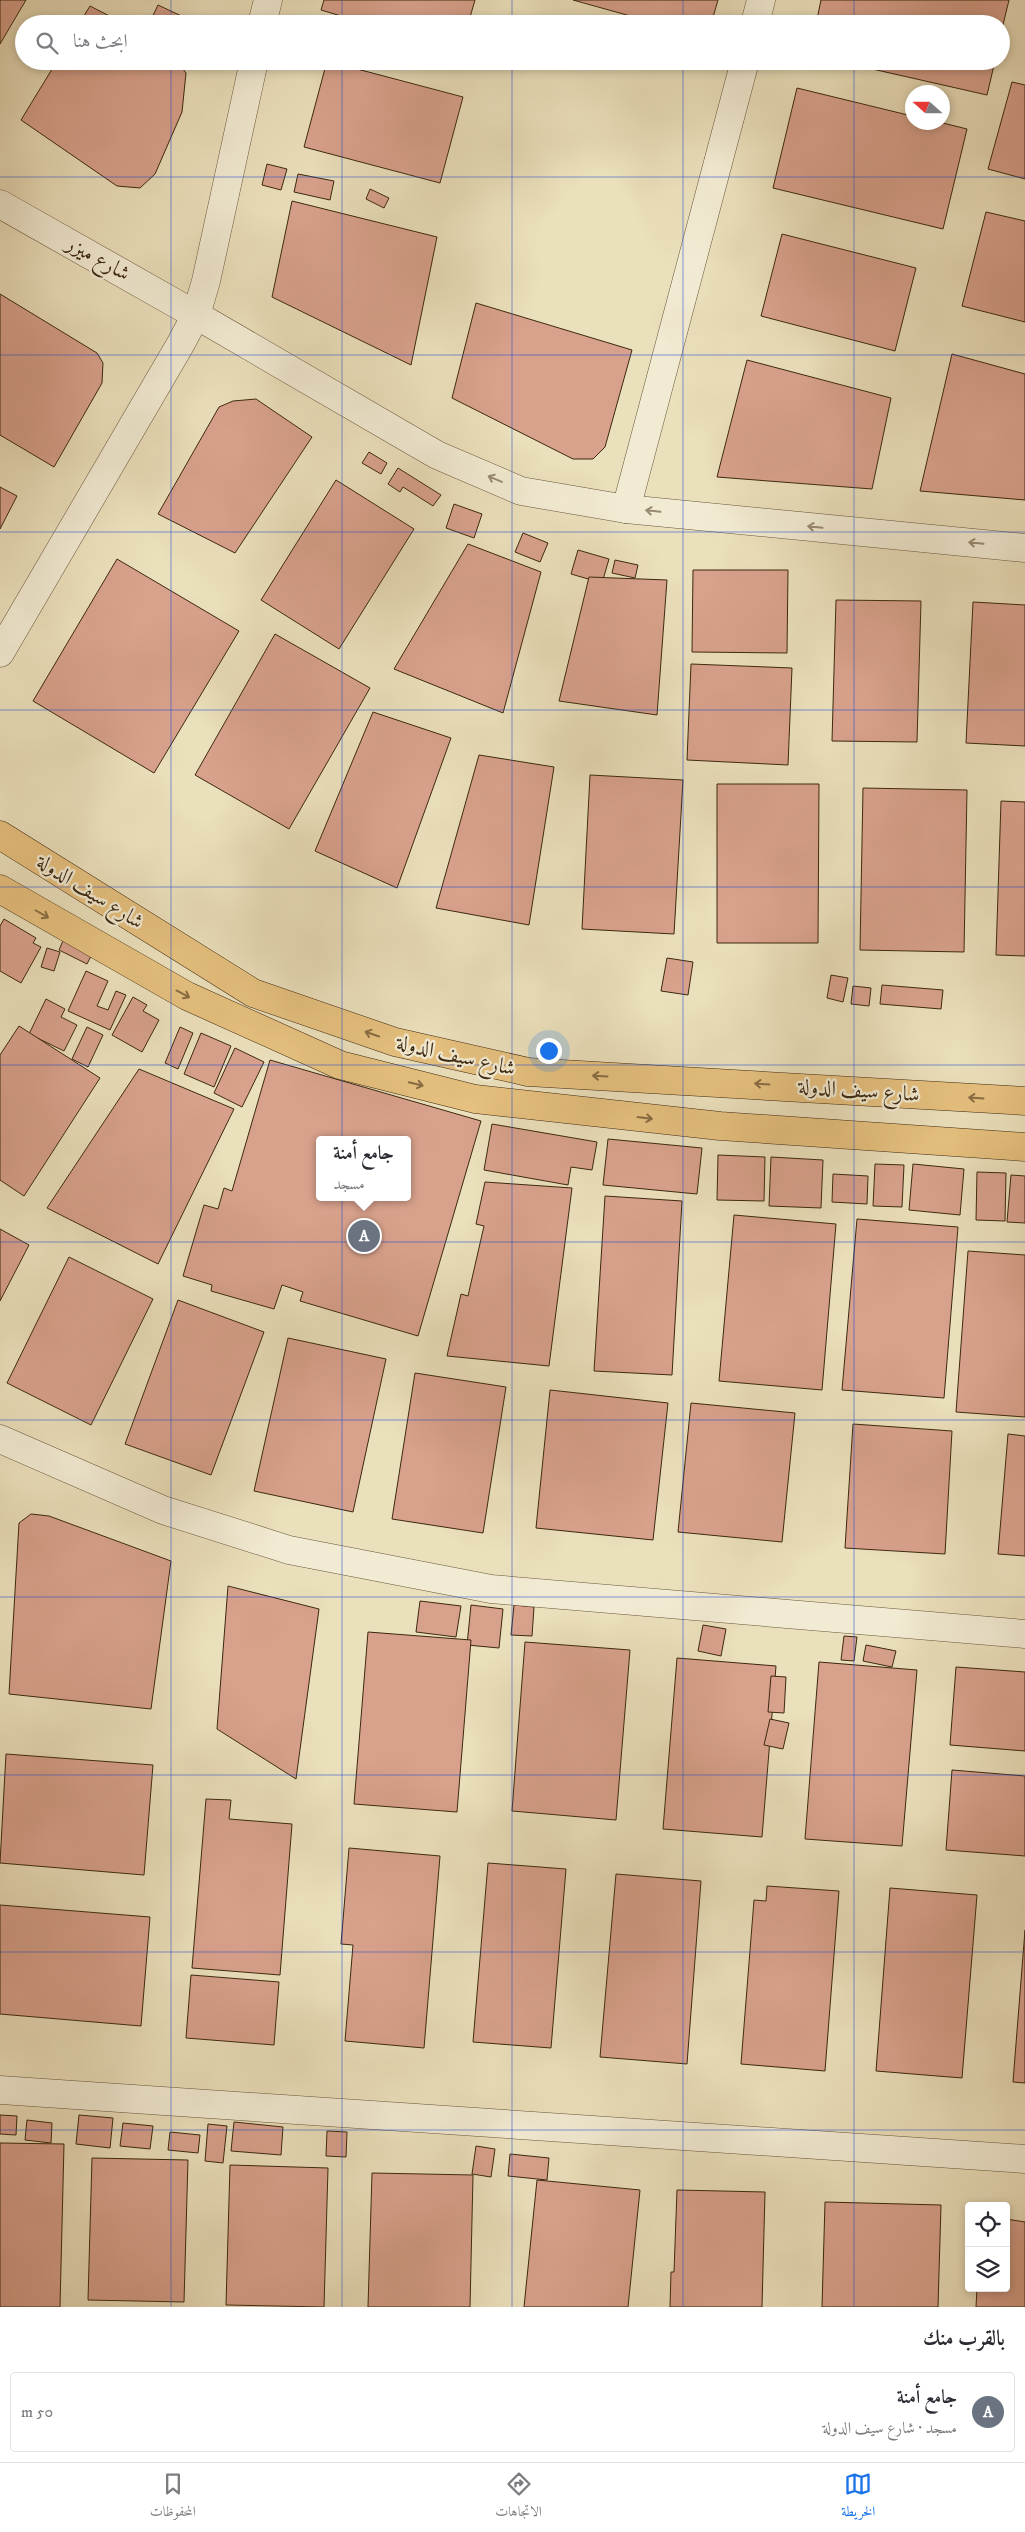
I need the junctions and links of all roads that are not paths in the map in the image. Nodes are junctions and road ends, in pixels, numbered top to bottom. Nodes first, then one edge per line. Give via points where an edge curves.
1 (268, 0) edge
2 (761, 0) edge
3 (264, 15) edge
4 (757, 15) edge
5 (252, 70) edge
6 (743, 70) edge
7 (0, 204) edge
8 (196, 314) junction
9 (626, 509) junction
10 (1025, 548) edge
11 (0, 653) edge
12 (0, 835) edge
13 (0, 889) edge
14 (1025, 1101) edge
15 (1025, 1148) edge
16 (0, 1439) edge
17 (1025, 1634) edge
18 (0, 2090) edge
19 (1025, 2159) edge

1 - 3 street
2 - 4 street
5 - 8 street
6 - 9 street
7 - 8 street, شارع ميزر
9 -> 8 street, شارع ميزر via 521,491 437,454
8 - 11 street
10 -> 9 street, شارع ميزر
14 -> 12 main road, شارع سيف الدولة via 528,1072 395,1042 253,993
13 -> 15 main road, شارع سيف الدولة via 187,996 340,1065 475,1099 720,1126
16 - 17 street via 163,1510 289,1550 491,1589
18 - 19 street

